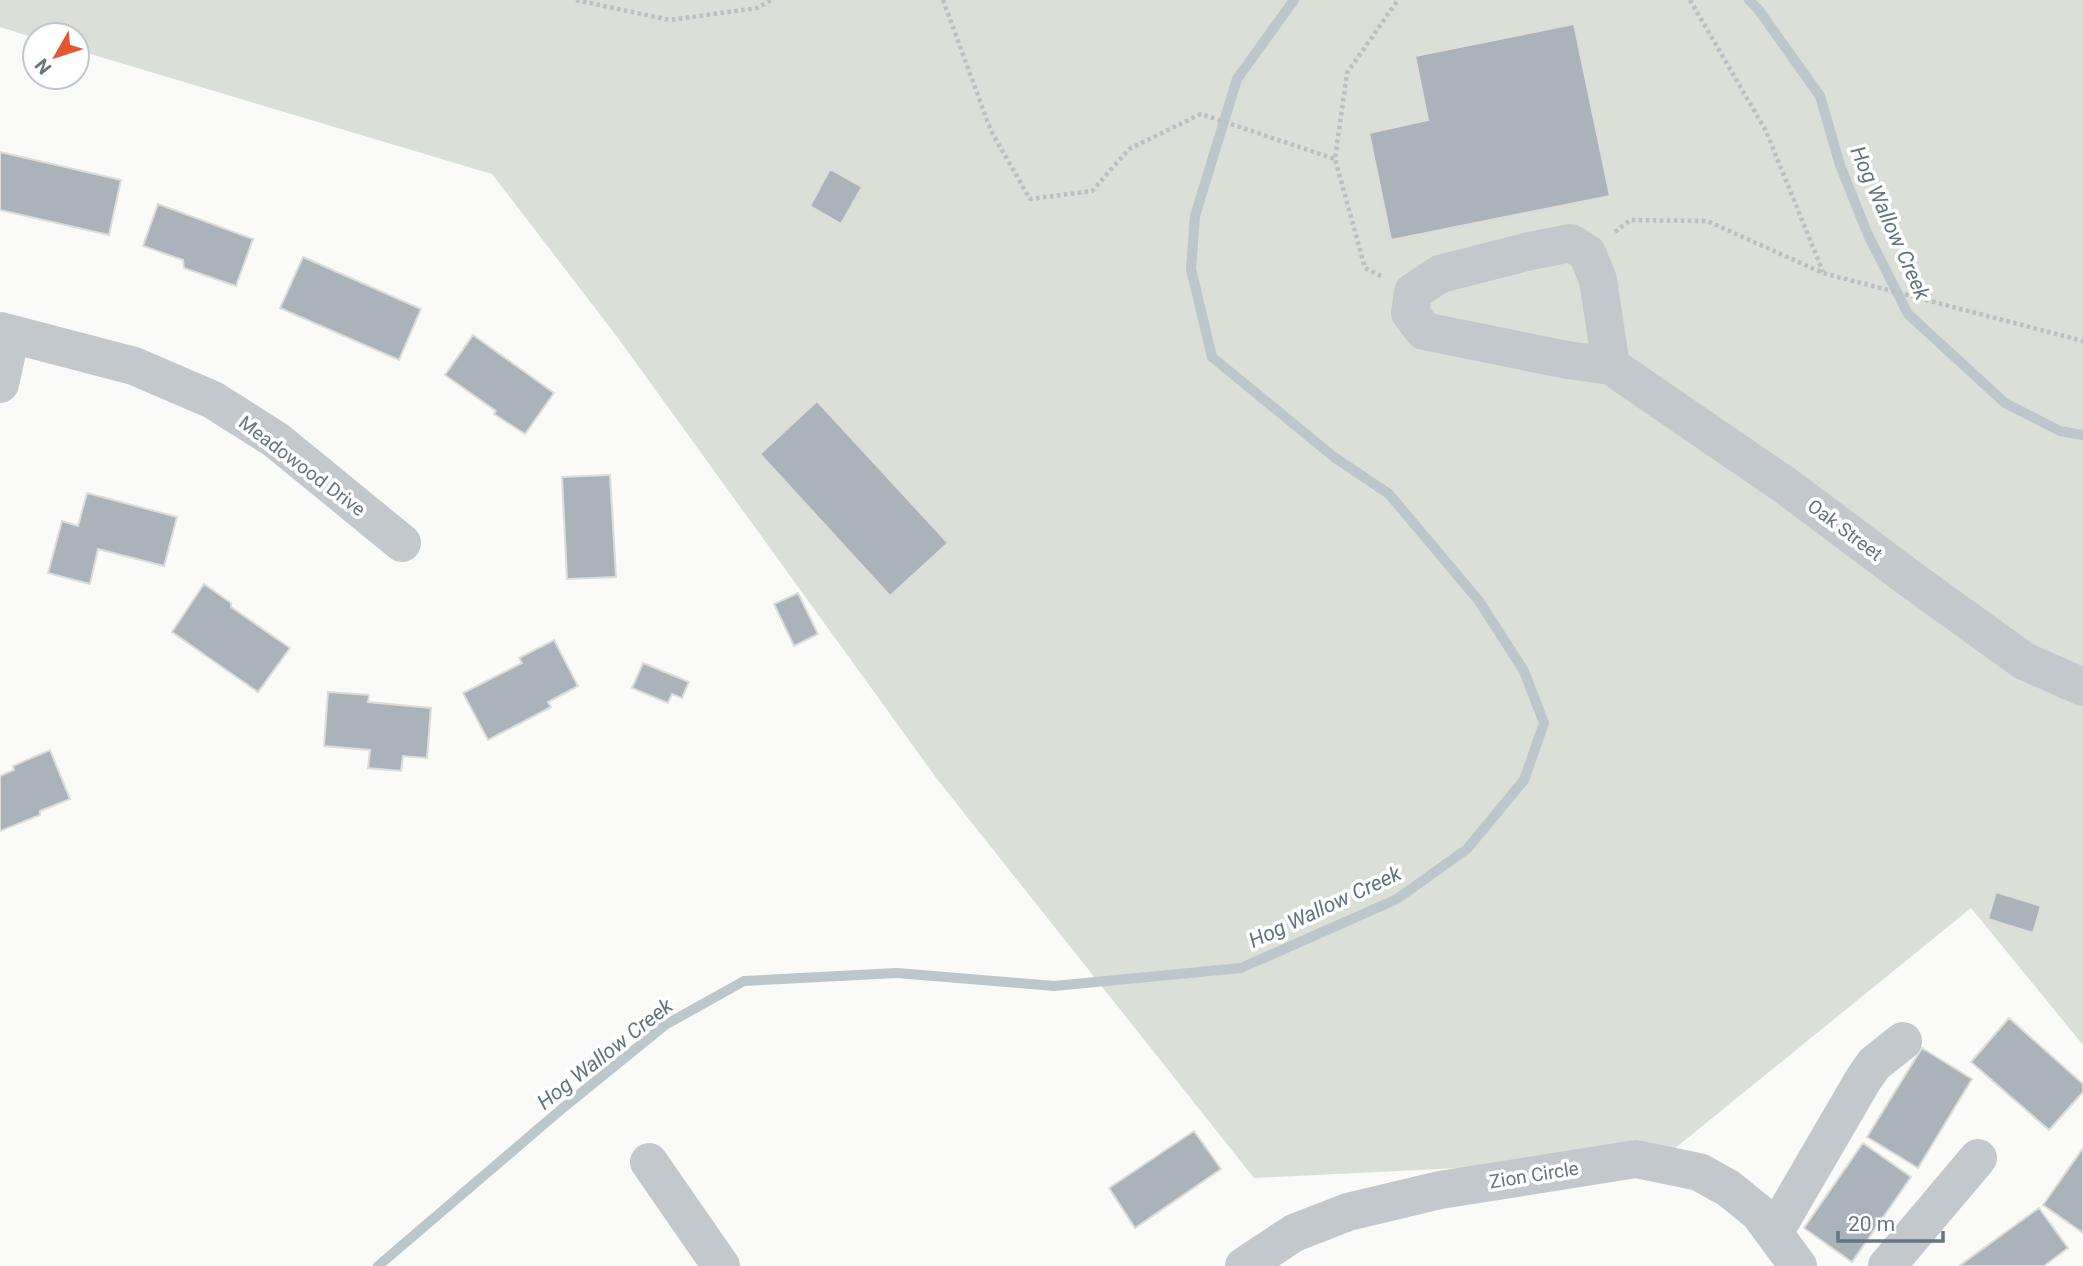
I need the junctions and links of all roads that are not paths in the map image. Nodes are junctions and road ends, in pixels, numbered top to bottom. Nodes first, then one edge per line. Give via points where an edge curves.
1 (6, 332) edge
2 (1611, 366) junction
3 (0, 384) edge
4 (402, 543) dead end
5 (2083, 687) edge
6 (1903, 1041) dead end
7 (1978, 1158) dead end
8 (649, 1162) dead end
9 (1774, 1233) junction
10 (721, 1266) edge
11 (1244, 1266) edge
12 (1798, 1266) edge
13 (1887, 1266) edge

1 - 3 street
1 - 4 street, Meadowood Drive via 134,366 213,400 276,440
2 - 2 street, Oak Street via 1598,280 1587,253 1571,243 1440,274 1413,292 1410,313 1424,331
2 - 5 street, Oak Street via 1786,486 2024,661
6 - 9 street via 1874,1064 1863,1080
7 - 13 street
8 - 10 street
9 - 11 street, Zion Circle via 1759,1213 1699,1172 1636,1159 1440,1190 1348,1212 1294,1233
9 - 12 street, Zion Circle

